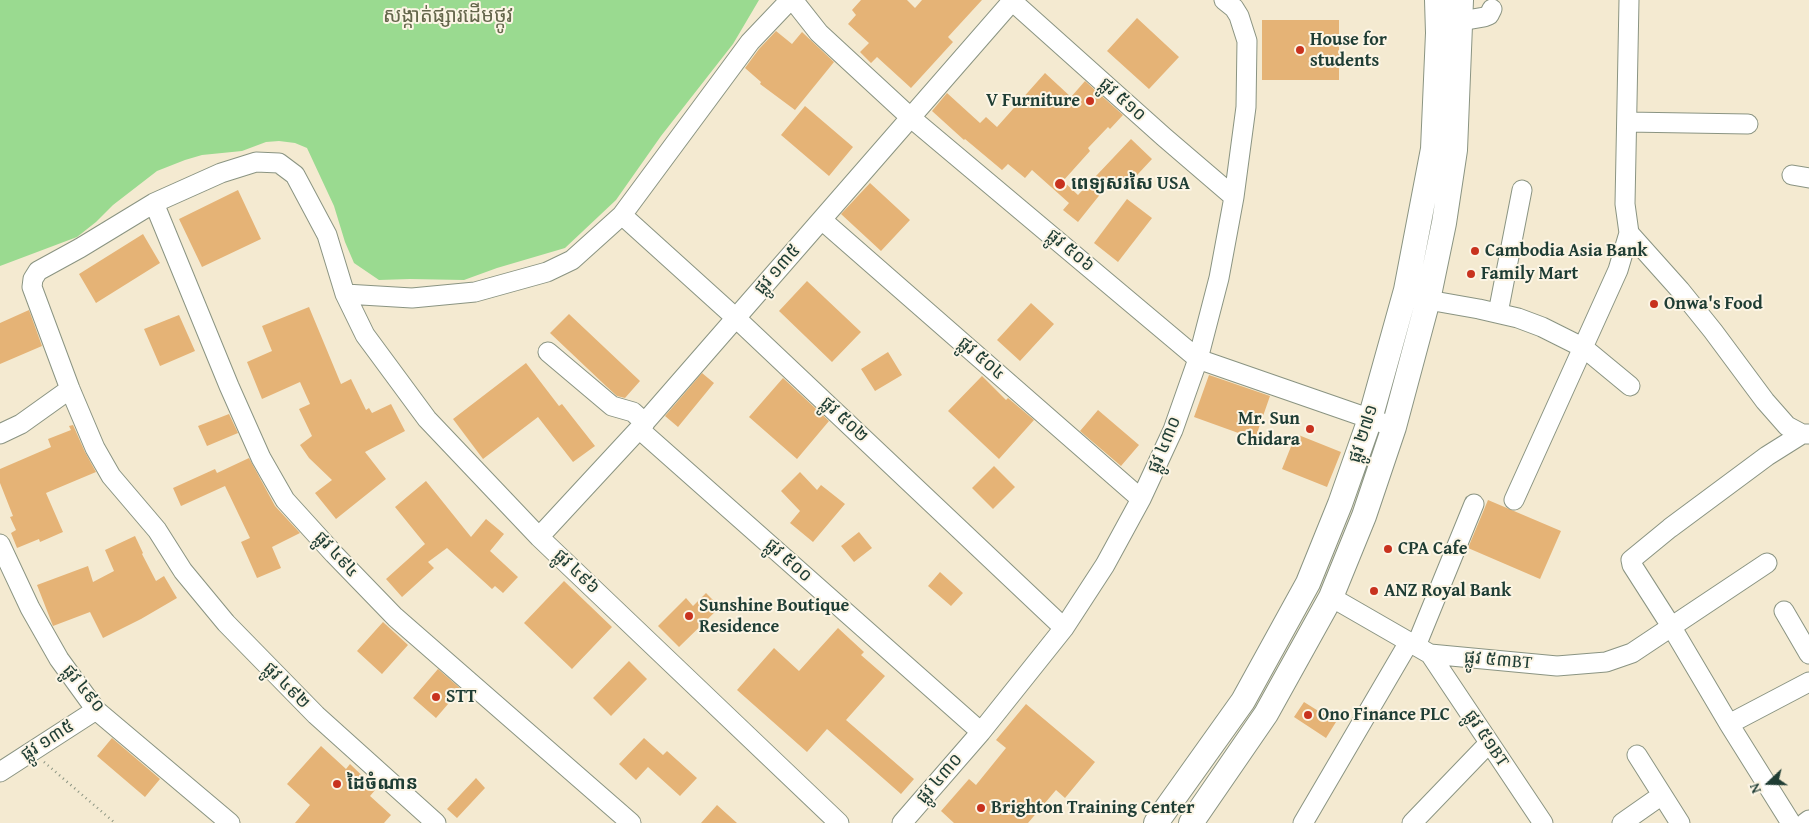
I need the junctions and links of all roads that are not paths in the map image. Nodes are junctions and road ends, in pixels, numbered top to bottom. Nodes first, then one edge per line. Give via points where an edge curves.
1 (792, 0) edge
2 (1013, 0) edge
3 (1224, 0) edge
4 (1437, 0) edge
5 (1629, 0) edge
6 (1241, 8) edge
7 (1492, 9) dead end
8 (1461, 10) edge
9 (910, 116) junction
10 (1627, 122) junction
11 (1748, 124) dead end
12 (1522, 190) dead end
13 (1234, 197) junction
14 (154, 203) junction
15 (622, 215) junction
16 (822, 220) junction
17 (1629, 232) junction
18 (346, 294) junction
19 (1428, 300) junction
20 (1498, 313) junction
21 (736, 319) junction
22 (1584, 348) junction
23 (548, 352) dead end
24 (1198, 359) junction
25 (1630, 386) dead end
26 (70, 389) junction
27 (1370, 418) junction
28 (642, 426) junction
29 (1394, 427) junction
30 (0, 434) edge
31 (1806, 434) edge
32 (1141, 499) junction
33 (1514, 500) dead end
34 (1474, 504) dead end
35 (539, 537) junction
36 (0, 544) edge
37 (1767, 563) dead end
38 (1331, 597) junction
39 (1784, 611) dead end
40 (1672, 626) junction
41 (1064, 628) junction
42 (1418, 647) junction
43 (1809, 654) edge
44 (1809, 682) edge
45 (96, 710) junction
46 (1729, 724) junction
47 (981, 732) junction
48 (1489, 743) junction
49 (1637, 755) dead end
50 (0, 772) edge
51 (1662, 795) junction
52 (1809, 820) edge
53 (230, 823) edge
54 (436, 823) edge
55 (631, 823) edge
56 (839, 823) edge
57 (902, 823) edge
58 (1156, 823) edge
59 (1191, 823) edge
60 (1303, 823) edge
61 (1412, 823) edge
62 (1543, 823) edge
63 (1622, 823) edge
64 (1680, 823) edge
65 (1791, 823) edge
66 (1805, 823) edge

1 - 9 street, ផ្លូវ ៥០៦ via 819,33
1 - 15 street via 750,42
2 - 9 street, ផ្លូវ ១៣៥
2 - 13 street, ផ្លូវ ៥១០
3 - 6 street, ផ្លូវ ៤៣០ via 1234,8
4 - 27 main road, ផ្លូវ ២៧១ via 1432,149 1406,290
5 - 10 street
6 - 13 street, ផ្លូវ ៤៣០ via 1247,41 1246,107
7 - 8 street via 1484,17
8 - 19 main road, ផ្លូវ ២៧១ via 1455,150
9 - 16 street, ផ្លូវ ១៣៥
9 - 24 street, ផ្លូវ ៥០៦
10 - 11 street
10 - 17 street via 1625,204
12 - 20 street
13 - 24 street, ផ្លូវ ៤៣០ via 1219,278
14 - 18 street, ផ្លូវ ៤៩៦ via 221,173 256,162 279,163 295,175 327,235
14 - 26 street, ផ្លូវ ៤៩២ via 38,271 33,279 32,286
14 - 55 street, ផ្លូវ ៤៩៤ via 229,386 261,458 285,500 395,617
15 - 18 street via 572,260 547,272 513,282 474,292 412,298
15 - 21 street, ផ្លូវ ៥០២
16 - 21 street, ផ្លូវ ១៣៥
16 - 32 street, ផ្លូវ ៥០៤
17 - 22 street via 1618,270
17 - 31 street via 1696,310 1765,401 1787,426
18 - 35 street, ផ្លូវ ៤៩៦ via 366,335 427,419
19 - 20 street
19 - 29 main road, ផ្លូវ ២៧១
20 - 22 street via 1542,327
21 - 28 street, ផ្លូវ ១៣៥
21 - 41 street, ផ្លូវ ៥០២
22 - 25 street
22 - 33 street
23 - 28 street, ផ្លូវ ៥០០ via 612,406 633,412
24 - 27 street, ផ្លូវ ៥០៦
24 - 32 street, ផ្លូវ ៤៣០ via 1173,430
26 - 30 street via 21,424
26 - 54 street, ផ្លូវ ៤៩២ via 110,476 157,530 183,571 226,623 316,715
27 - 29 street, ផ្លូវ ៥០៦
27 - 58 main road, ផ្លូវ ២៧១ via 1308,583 1243,701
28 - 35 street, ផ្លូវ ១៣៥
28 - 47 street, ផ្លូវ ៥០០
29 - 38 main road, ផ្លូវ ២៧១ via 1364,516
31 - 40 street via 1767,456 1631,560
32 - 41 street, ផ្លូវ ៤៣០ via 1105,565
34 - 42 street
35 - 56 street, ផ្លូវ ៤៩៦
36 - 45 street, ផ្លូវ ៤៩០ via 30,608 59,659
37 - 40 street, ផ្លូវ ៥៣BT
38 - 42 street, ផ្លូវ ៥៣BT
38 - 59 main road, ផ្លូវ ២៧១ via 1266,714
39 - 43 street
40 - 42 street, ផ្លូវ ៥៣BT via 1632,653 1606,662 1557,666
40 - 46 street
41 - 47 street, ផ្លូវ ៤៣០
42 - 48 street, ផ្លូវ ៥១BT
42 - 60 street
44 - 46 street
45 - 50 street, ផ្លូវ ១៣៥
45 - 53 street, ផ្លូវ ៤៩០
46 - 65 street
47 - 57 street, ផ្លូវ ៤៣០
48 - 61 street
48 - 62 street, ផ្លូវ ៥១BT
49 - 51 street
51 - 63 street
51 - 64 street
52 - 66 street

